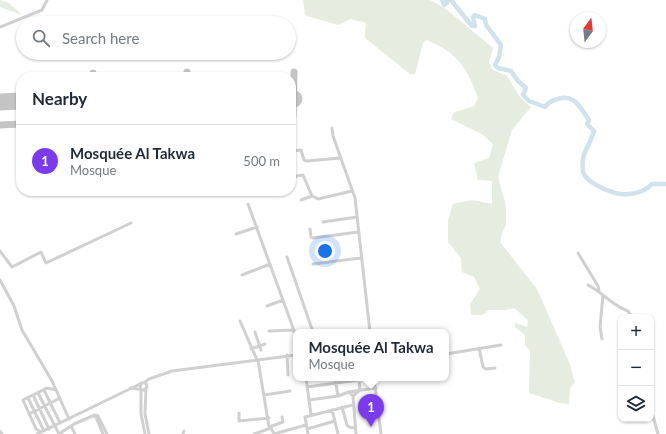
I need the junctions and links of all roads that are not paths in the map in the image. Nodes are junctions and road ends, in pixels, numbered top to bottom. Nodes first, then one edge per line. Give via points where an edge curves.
1 (47, 0) edge
2 (27, 16) edge
3 (16, 21) edge
4 (0, 27) edge
5 (332, 128) dead end
6 (296, 150) edge
7 (340, 158) junction
8 (296, 177) edge
9 (352, 191) junction
10 (312, 196) junction
11 (301, 200) dead end
12 (248, 204) dead end
13 (357, 217) junction
14 (323, 222) dead end
15 (131, 223) dead end
16 (256, 228) junction
17 (310, 230) dead end
18 (358, 232) junction
19 (236, 234) dead end
20 (0, 251) edge
21 (578, 254) dead end
22 (287, 257) dead end
23 (361, 258) junction
24 (270, 264) junction
25 (314, 264) dead end
26 (242, 275) dead end
27 (0, 280) edge
28 (588, 286) dead end
29 (599, 291) junction
30 (603, 295) junction
31 (283, 300) junction
32 (267, 306) dead end
33 (630, 314) edge
34 (240, 321) dead end
35 (294, 329) edge
36 (312, 329) edge
37 (370, 329) edge
38 (293, 330) edge
39 (269, 331) dead end
40 (255, 332) dead end
41 (602, 339) dead end
42 (265, 344) dead end
43 (501, 345) dead end
44 (259, 346) junction
45 (480, 348) junction
46 (251, 349) junction
47 (261, 350) dead end
48 (449, 353) edge
49 (293, 354) edge
50 (287, 355) junction
51 (258, 360) junction
52 (496, 368) dead end
53 (288, 375) dead end
54 (306, 381) edge
55 (351, 381) edge
56 (359, 381) edge
57 (367, 381) edge
58 (375, 381) edge
59 (336, 383) junction
60 (140, 384) junction
61 (146, 386) junction
62 (307, 387) junction
63 (130, 388) junction
64 (376, 388) junction
65 (141, 389) junction
66 (368, 389) junction
67 (44, 390) junction
68 (56, 390) junction
69 (360, 390) junction
70 (290, 391) dead end
71 (349, 392) junction
72 (38, 393) junction
73 (33, 395) junction
74 (264, 395) junction
75 (338, 396) junction
76 (353, 396) junction
77 (28, 398) junction
78 (60, 398) junction
79 (309, 400) junction
80 (50, 403) junction
81 (353, 405) junction
82 (45, 406) junction
83 (342, 407) junction
84 (40, 409) junction
85 (332, 410) junction
86 (34, 411) junction
87 (239, 413) dead end
88 (29, 414) junction
89 (95, 415) junction
90 (311, 415) junction
91 (282, 417) dead end
92 (268, 418) junction
93 (69, 419) junction
94 (654, 420) edge
95 (335, 421) junction
96 (60, 423) junction
97 (55, 426) junction
98 (71, 426) junction
99 (307, 427) junction
100 (355, 428) junction
101 (49, 429) junction
102 (0, 431) edge
103 (43, 431) junction
104 (260, 433) edge
105 (2, 434) edge
106 (37, 434) edge
107 (59, 434) edge
108 (75, 434) edge
109 (103, 434) edge
110 (107, 434) edge
111 (145, 434) edge
112 (149, 434) edge
113 (254, 434) edge
114 (274, 434) edge
115 (308, 434) edge
116 (338, 434) edge
117 (356, 434) edge
118 (381, 434) edge
119 (658, 434) edge

1 - 2 street via 42,10
3 - 4 street
5 - 7 street
6 - 7 street via 301,150 304,160 307,161
7 - 9 street
8 - 10 street via 304,176
9 - 10 street via 318,199
9 - 13 street
10 - 11 street
12 - 16 street
13 - 14 street
13 - 18 street
15 - 20 street via 46,263 41,252 12,267
16 - 19 street
16 - 24 street
17 - 18 street via 313,238
18 - 23 street
21 - 29 street
22 - 36 street
23 - 25 street
23 - 37 street
24 - 26 street
24 - 31 street
27 - 68 street via 14,306 22,330
28 - 29 street
29 - 30 street
30 - 33 street
30 - 41 street via 600,327
31 - 32 street
31 - 35 street
34 - 46 street
38 - 39 street
40 - 44 street
42 - 44 street
43 - 45 street
44 - 46 street
44 - 47 street
45 - 48 street
45 - 52 street via 484,368
46 - 51 street
49 - 50 street
50 - 51 street
50 - 53 street
51 - 61 street via 172,371 154,377
51 - 74 street
54 - 62 street
55 - 59 street
56 - 69 street
57 - 66 street
58 - 64 street
59 - 62 street
59 - 75 street
60 - 61 street
60 - 63 street
60 - 65 street
61 - 65 street
61 - 112 street via 145,414
62 - 79 street
63 - 65 street
63 - 93 street
64 - 66 street
64 - 118 street
65 - 111 street
66 - 69 street
67 - 68 street
67 - 72 street
67 - 80 street
68 - 78 street
69 - 71 street
69 - 76 street
70 - 74 street
71 - 75 street
71 - 76 street
72 - 73 street
72 - 82 street
73 - 77 street
73 - 84 street
74 - 92 street
75 - 79 street
76 - 81 street
77 - 86 street
77 - 88 street via 23,400
78 - 80 street
78 - 93 street
79 - 90 street
80 - 82 street
80 - 96 street
81 - 83 street
81 - 100 street
82 - 84 street
82 - 97 street
83 - 85 street
83 - 100 street via 347,425 349,428
84 - 86 street
84 - 101 street
85 - 90 street
85 - 95 street
86 - 88 street
86 - 103 street
87 - 92 street via 239,421
88 - 103 street via 36,429
89 - 98 street
89 - 109 street
89 - 110 street via 98,416
90 - 99 street via 305,417
91 - 92 street via 283,422 269,427
93 - 96 street
94 - 119 street
95 - 99 street
95 - 116 street
96 - 97 street
97 - 101 street
97 - 107 street
98 - 107 street
98 - 108 street
99 - 114 street
99 - 115 street
100 - 117 street
101 - 103 street
102 - 105 street
103 - 106 street
104 - 113 street
104 - 114 street via 271,428

